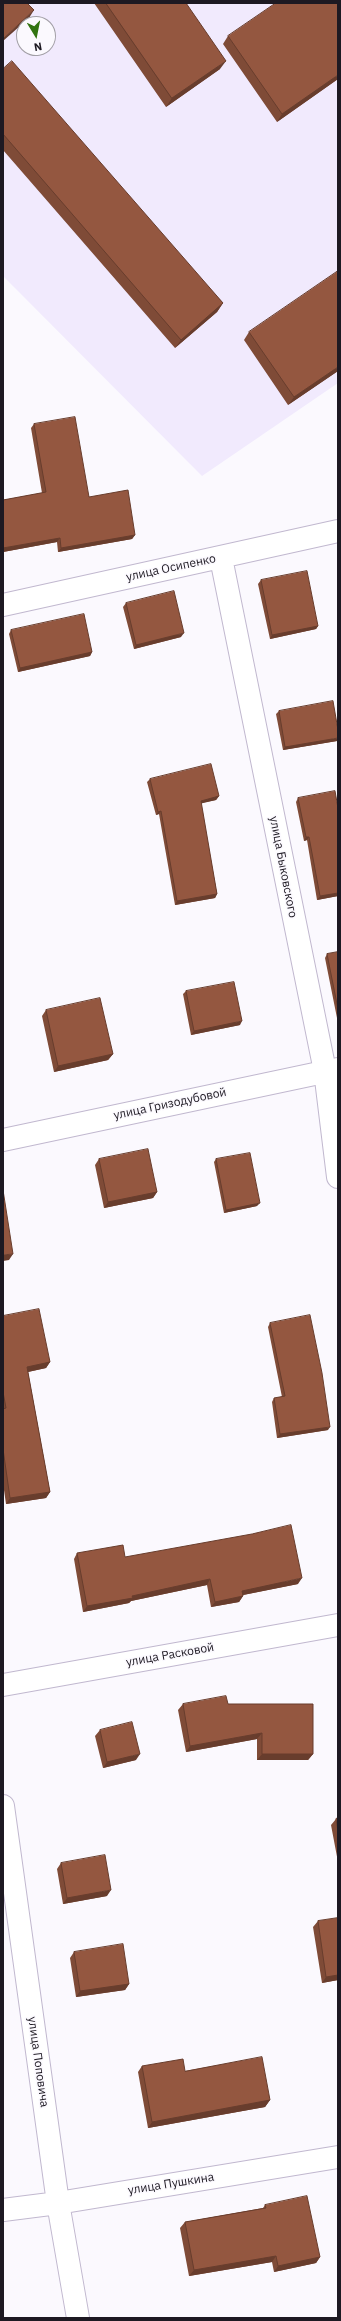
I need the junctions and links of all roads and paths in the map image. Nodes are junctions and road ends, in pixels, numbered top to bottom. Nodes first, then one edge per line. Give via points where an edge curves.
1 (338, 531) edge
2 (220, 558) junction
3 (3, 605) edge
4 (331, 1070) edge
5 (3, 1140) edge
6 (338, 1177) edge
7 (338, 1625) edge
8 (3, 1685) edge
9 (3, 1806) edge
10 (338, 2157) edge
11 (58, 2203) junction
12 (3, 2210) edge
13 (78, 2318) edge

1 - 2 street, улица Осипенко
2 - 3 street, улица Осипенко
2 - 4 street, улица Быковского
4 - 5 street, улица Гризодубовой
4 - 6 street, улица Быковского
7 - 8 street, улица Расковой
9 - 11 street, улица Поповича
10 - 11 street, улица Пушкина
11 - 12 street, улица Пушкина
11 - 13 street, улица Поповича

